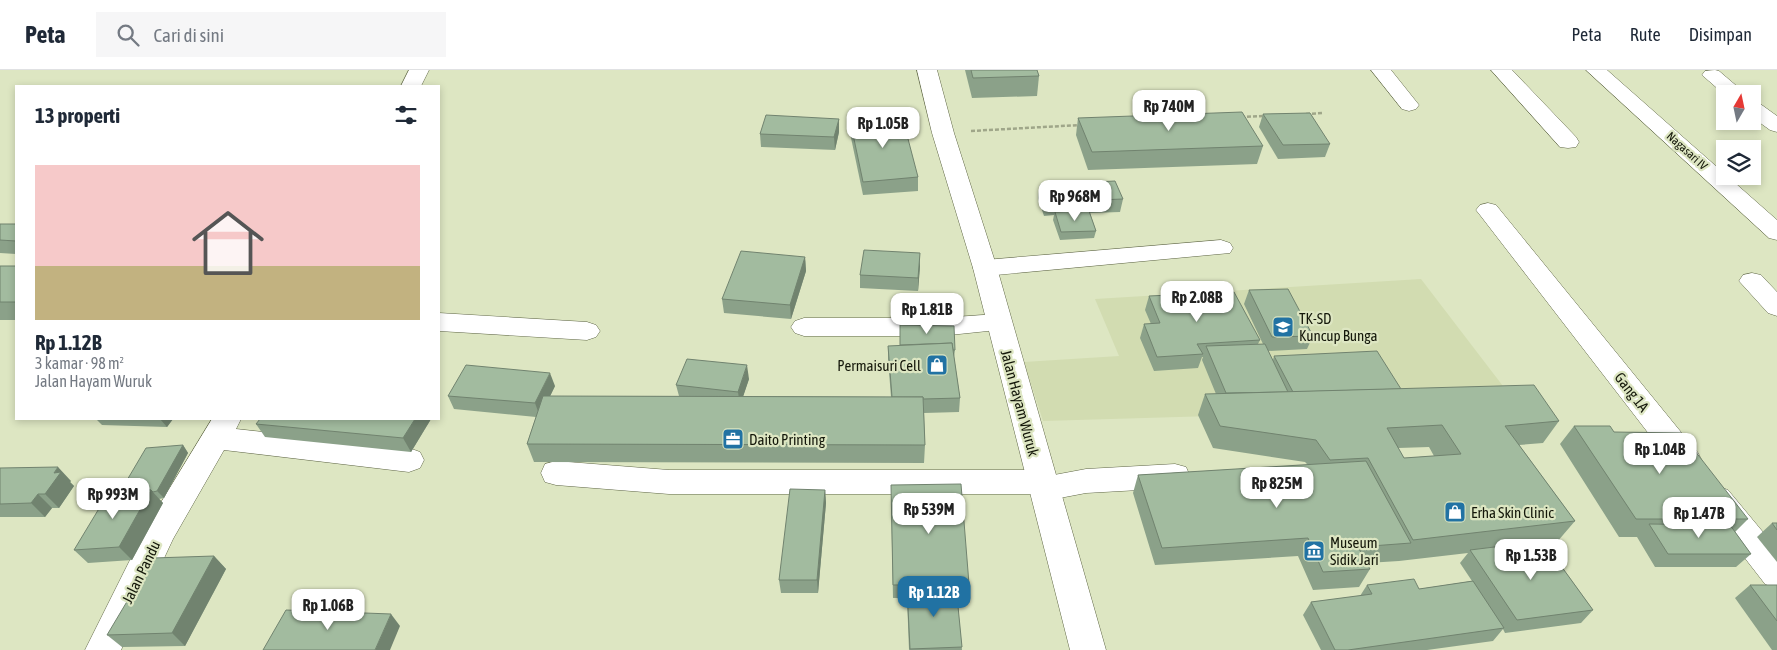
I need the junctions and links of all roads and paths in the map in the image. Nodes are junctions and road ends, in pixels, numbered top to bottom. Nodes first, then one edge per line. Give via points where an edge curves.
1 (419, 70) edge
2 (927, 70) edge
3 (1381, 70) edge
4 (1501, 70) edge
5 (1596, 70) edge
6 (1712, 75) dead end
7 (412, 85) edge
8 (1725, 85) edge
9 (1409, 105) dead end
10 (1323, 113) dead end
11 (1304, 114) edge
12 (1761, 114) edge
13 (1266, 116) edge
14 (1237, 118) edge
15 (1081, 125) edge
16 (1777, 126) edge
17 (942, 132) junction
18 (1568, 142) dead end
19 (1488, 210) dead end
20 (1777, 233) edge
21 (1222, 248) dead end
22 (985, 268) junction
23 (1752, 281) dead end
24 (1777, 307) edge
25 (440, 322) edge
26 (998, 323) junction
27 (804, 327) dead end
28 (587, 330) dead end
29 (222, 428) edge
30 (409, 460) dead end
31 (556, 473) dead end
32 (1200, 474) edge
33 (1043, 485) junction
34 (1777, 574) edge
35 (103, 650) edge
36 (1088, 650) edge

1 - 7 street
2 - 17 street, Jalan Hayam Wuruk
3 - 9 street
4 - 18 street
5 - 20 street, Nagasari IV
6 - 8 street
10 - 11 path
12 - 16 street
13 - 14 path
15 - 17 path
17 - 22 street, Jalan Hayam Wuruk
19 - 34 street, Gang 1A
21 - 22 street
22 - 26 street, Jalan Hayam Wuruk
23 - 24 street
25 - 28 street
26 - 27 street via 940,327
26 - 33 street, Jalan Hayam Wuruk
29 - 30 street
29 - 35 street, Jalan Pandu via 160,532
31 - 33 street via 669,482
32 - 33 street
33 - 36 street, Jalan Hayam Wuruk

